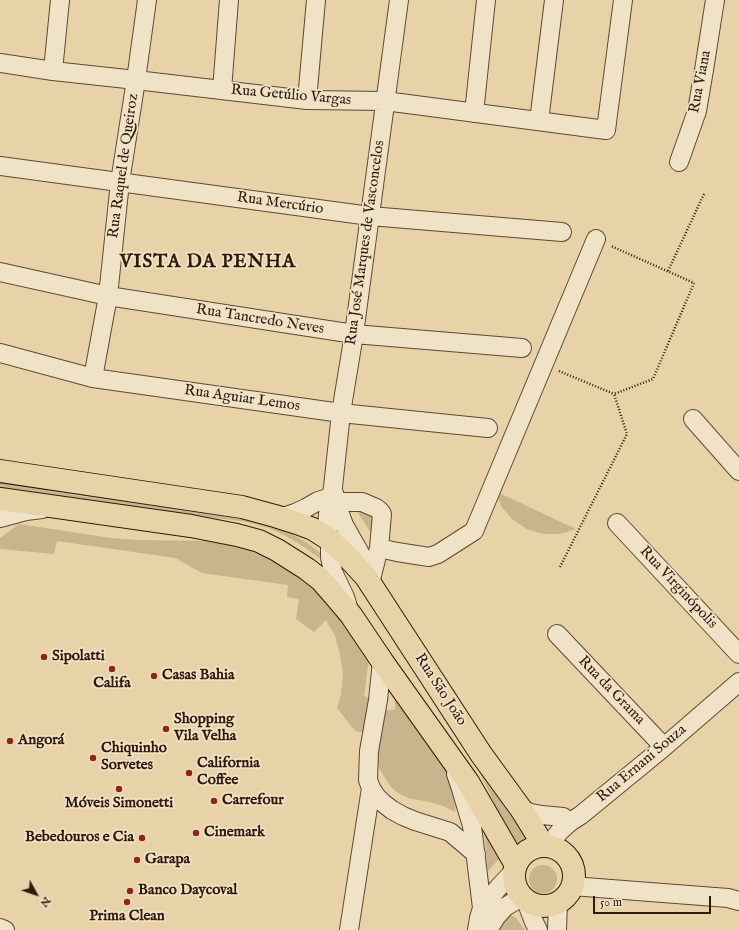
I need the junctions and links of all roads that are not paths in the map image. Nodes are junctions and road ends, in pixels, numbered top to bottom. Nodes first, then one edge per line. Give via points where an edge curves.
1 (60, 0) edge
2 (147, 0) edge
3 (230, 0) edge
4 (316, 0) edge
5 (399, 0) edge
6 (486, 0) edge
7 (554, 0) edge
8 (623, 0) edge
9 (715, 0) edge
10 (0, 63) edge
11 (53, 71) junction
12 (136, 80) junction
13 (222, 90) junction
14 (307, 100) junction
15 (385, 101) junction
16 (474, 113) junction
17 (539, 121) junction
18 (679, 162) dead end
19 (0, 166) edge
20 (120, 182) junction
21 (370, 216) junction
22 (562, 232) dead end
23 (596, 240) road end
24 (0, 272) edge
25 (108, 296) junction
26 (354, 334) junction
27 (522, 348) dead end
28 (0, 353) edge
29 (93, 378) junction
30 (341, 413) junction
31 (693, 419) dead end
32 (488, 428) dead end
33 (737, 463) edge
34 (0, 471) edge
35 (333, 496) junction
36 (0, 499) edge
37 (74, 509) junction
38 (275, 516) junction
39 (0, 518) edge
40 (617, 523) dead end
41 (330, 540) junction
42 (379, 548) junction
43 (368, 580) junction
44 (351, 615) junction
45 (557, 634) dead end
46 (739, 654) edge
47 (382, 661) junction
48 (739, 682) edge
49 (664, 747) junction
50 (450, 758) junction
51 (371, 788) junction
52 (521, 809) junction
53 (570, 822) junction
54 (546, 846) junction
55 (476, 854) junction
56 (515, 868) junction
57 (572, 886) junction
58 (524, 899) junction
59 (739, 901) edge
60 (558, 903) junction
61 (482, 908) junction
62 (0, 928) edge
63 (5, 930) edge
64 (349, 930) edge
65 (477, 930) edge
66 (488, 930) edge
67 (538, 930) edge
68 (557, 930) edge

1 - 11 street
2 - 12 street, Rua Raquel de Queiroz
3 - 13 street
4 - 14 street
5 - 15 street, Rua José Marques de Vasconcelos
6 - 16 street
7 - 17 street
8 - 17 street, Rua Getúlio Vargas via 606,130
9 - 18 street, Rua Viana via 697,111
10 - 11 street, Rua Getúlio Vargas
11 - 12 street, Rua Getúlio Vargas
12 - 13 street, Rua Getúlio Vargas
12 - 20 street, Rua Raquel de Queiroz
13 - 14 street, Rua Getúlio Vargas
14 - 15 street, Rua Getúlio Vargas
15 - 16 street, Rua Getúlio Vargas
15 - 21 street, Rua José Marques de Vasconcelos
16 - 17 street, Rua Getúlio Vargas
19 - 20 street, Rua Mercúrio
20 - 21 street, Rua Mercúrio
20 - 25 street, Rua Raquel de Queiroz
21 - 22 street, Rua Mercúrio
21 - 26 street, Rua José Marques de Vasconcelos
23 - 42 street via 474,530 438,554 429,557
24 - 25 street, Rua Tancredo Neves
25 - 26 street, Rua Tancredo Neves
25 - 29 street, Rua Raquel de Queiroz
26 - 27 street, Rua Tancredo Neves
26 - 30 street, Rua José Marques de Vasconcelos
28 - 29 street, Rua Aguiar Lemos
29 - 30 street, Rua Aguiar Lemos
30 - 32 street, Rua Aguiar Lemos
30 - 35 street, Rua José Marques de Vasconcelos
31 - 33 street
34 - 38 main road, Rua São João via 242,507
35 - 38 street via 295,513
35 - 41 street, Rua José Marques de Vasconcelos via 327,522
35 - 42 street via 345,502 362,502 380,511 382,514
35 - 43 street, Rua José Marques de Vasconcelos via 344,525 361,555
36 - 37 main road, Rua São João
37 - 39 street via 43,508
37 - 44 main road, Rua São João via 191,526 259,541 291,558 321,580
38 - 41 main road, Rua São João via 313,529
40 - 46 street, Rua Virginópolis
41 - 43 main road, Rua São João
41 - 44 street, Rua José Marques de Vasconcelos via 333,572
42 - 43 street
43 - 52 main road, Rua São João
44 - 47 main road, Rua São João
45 - 49 street, Rua da Grama
47 - 50 main road, Rua São João
47 - 51 street via 369,751 368,780
48 - 49 street, Rua Ernani Souza
49 - 53 street, Rua Ernani Souza
50 - 55 street via 472,826
50 - 56 main road, Rua São João via 468,782
51 - 55 street via 392,810 415,821 450,832
51 - 64 street
52 - 53 street via 542,816 563,817
52 - 54 main road, Rua São João
53 - 54 street, Rua Ernani Souza
54 - 56 main road via 527,851
54 - 57 main road via 561,851 566,856 573,868
55 - 61 street
56 - 58 main road via 516,888
56 - 61 street
57 - 59 street via 728,898
57 - 60 main road via 567,896
58 - 60 main road via 536,906
58 - 66 street via 506,908 496,917
58 - 67 street
60 - 68 street
61 - 65 street
62 - 63 street

